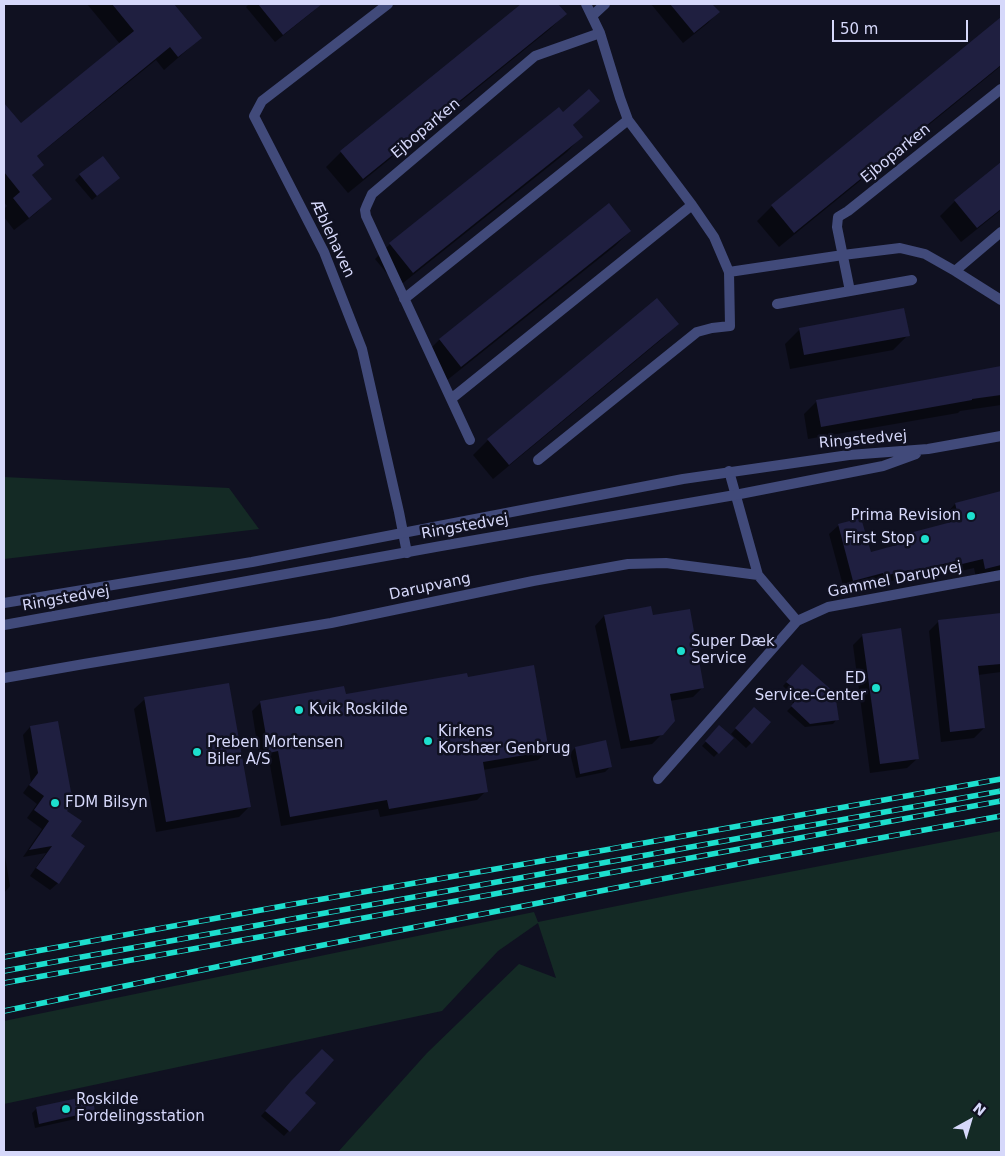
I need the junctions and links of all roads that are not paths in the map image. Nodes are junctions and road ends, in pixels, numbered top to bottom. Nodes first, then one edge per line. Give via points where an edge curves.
1 (388, 4) edge
2 (586, 4) edge
3 (604, 4) edge
4 (592, 16) junction
5 (600, 33) junction
6 (1001, 89) edge
7 (628, 120) junction
8 (692, 205) junction
9 (1001, 232) edge
10 (843, 255) junction
11 (955, 270) junction
12 (729, 272) junction
13 (912, 280) dead end
14 (850, 291) junction
15 (404, 299) junction
16 (1001, 300) edge
17 (777, 304) dead end
18 (451, 399) junction
19 (1001, 436) edge
20 (470, 440) dead end
21 (928, 449) junction
22 (538, 460) dead end
23 (729, 472) junction
24 (735, 495) junction
25 (404, 532) junction
26 (407, 553) junction
27 (758, 575) junction
28 (1001, 575) edge
29 (4, 603) edge
30 (798, 621) junction
31 (4, 625) edge
32 (4, 678) edge
33 (658, 779) dead end

1 - 25 street, Æblehaven via 262,100 254,116 324,252 362,349
2 - 4 street
3 - 4 street
4 - 5 street
5 - 7 street
5 - 15 street, Ejboparken via 535,56 372,194 366,205 366,216
6 - 10 street, Ejboparken via 838,217 836,227
7 - 8 street
7 - 15 street
8 - 12 street via 714,237
8 - 18 street
9 - 11 street
10 - 11 street via 900,248 925,254
10 - 12 street
10 - 14 street, Ejboparken
11 - 16 street
12 - 22 street via 730,326 697,332
13 - 14 street
14 - 17 street
15 - 18 street, Ejboparken
18 - 20 street, Ejboparken
19 - 21 street, Ringstedvej
21 - 23 street, Ringstedvej via 849,455
21 - 24 street, Ringstedvej via 883,466
23 - 24 street
23 - 25 street, Ringstedvej
24 - 26 street, Ringstedvej
24 - 27 street
25 - 26 street, Æblehaven
25 - 29 street, Ringstedvej via 252,562
26 - 31 street, Ringstedvej
27 - 30 street
27 - 32 street, Darupvang via 666,563 628,564 331,623
28 - 30 street, Gammel Darupvej via 828,607
30 - 33 street, Gammel Darupvej

